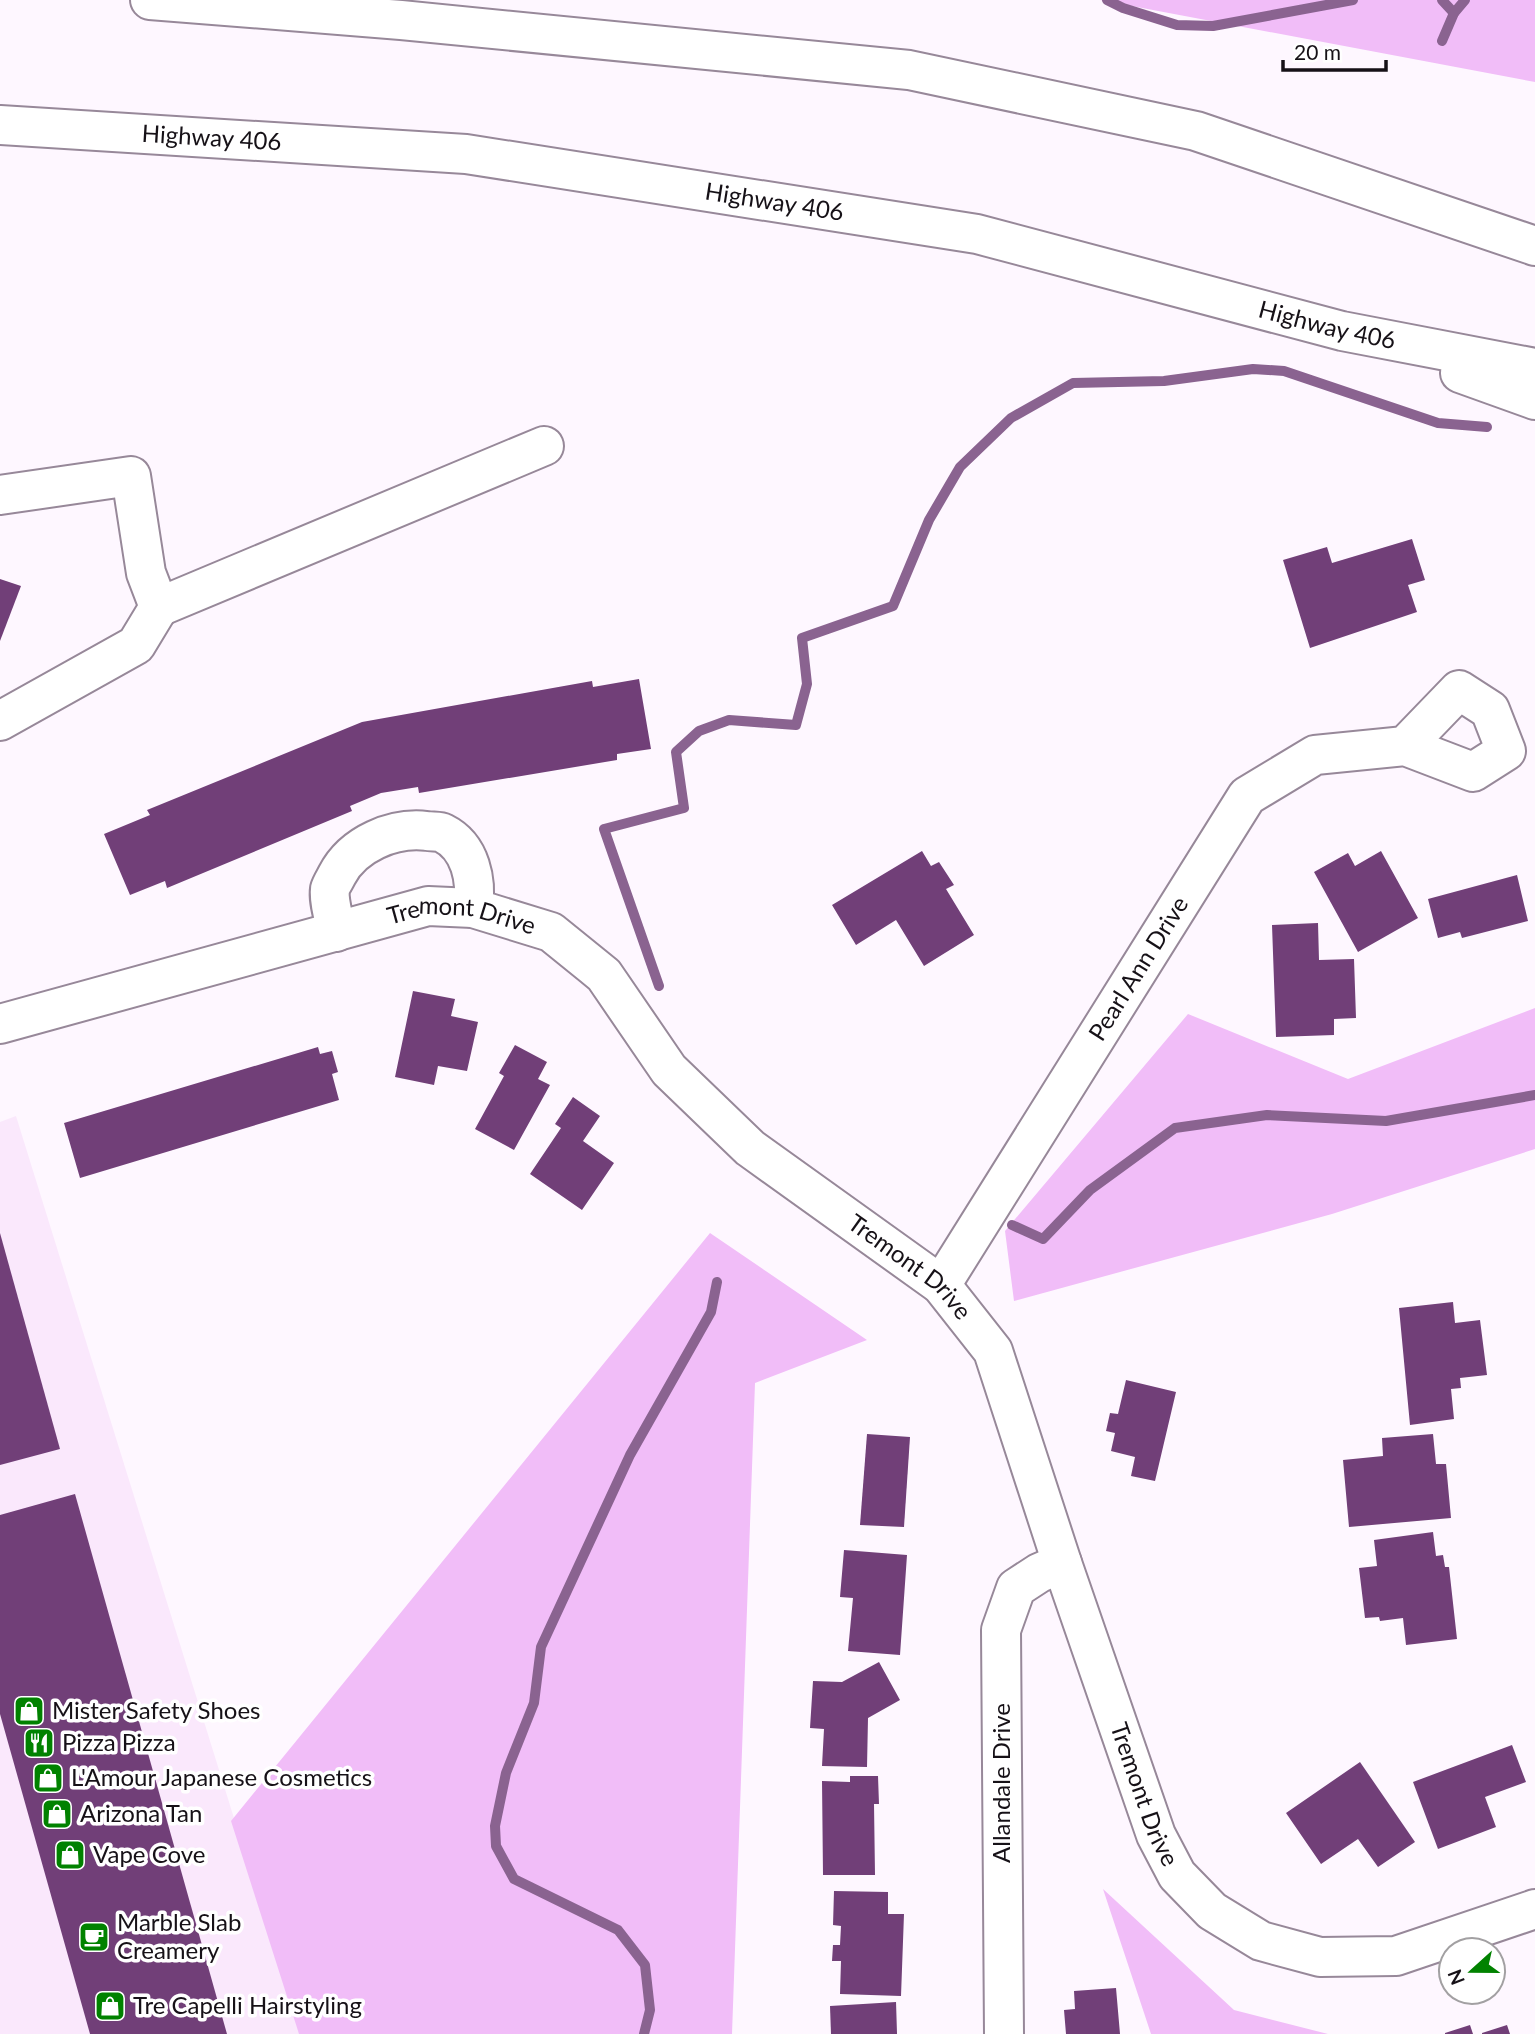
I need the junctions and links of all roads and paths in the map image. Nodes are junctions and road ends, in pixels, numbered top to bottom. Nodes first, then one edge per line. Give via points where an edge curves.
1 (150, 0) edge
2 (0, 125) edge
3 (1196, 131) junction
4 (1535, 228) edge
5 (1535, 246) edge
6 (1342, 331) junction
7 (1535, 368) edge
8 (1535, 400) edge
9 (544, 446) dead end
10 (0, 495) edge
11 (159, 607) junction
12 (0, 721) edge
13 (1405, 746) dead end
14 (473, 908) junction
15 (337, 932) junction
16 (0, 1024) edge
17 (941, 1285) junction
18 (1062, 1563) junction
19 (1535, 1909) edge
20 (1004, 2034) edge

1 - 3 main road via 909,70
2 - 6 main road, Highway 406 via 466,154 977,234
3 - 4 main road
3 - 5 main road
6 - 7 main road, Highway 406
6 - 8 main road
9 - 11 main road
10 - 11 main road via 131,476 146,573
11 - 12 main road via 136,645
13 - 17 main road, Pearl Ann Drive via 1315,755 1247,796
14 - 15 main road, Tremont Drive via 428,906
14 - 15 main road via 473,873 462,850 443,833 414,830 385,836 344,862 330,889
14 - 17 main road, Tremont Drive via 551,932 604,975 668,1070 750,1148
15 - 16 main road, Tremont Drive
17 - 18 main road, Tremont Drive via 993,1351
18 - 19 main road, Tremont Drive via 1156,1835 1177,1875 1212,1911 1261,1941 1320,1957 1396,1956
18 - 20 main road, Allandale Drive via 1016,1588 1001,1630

